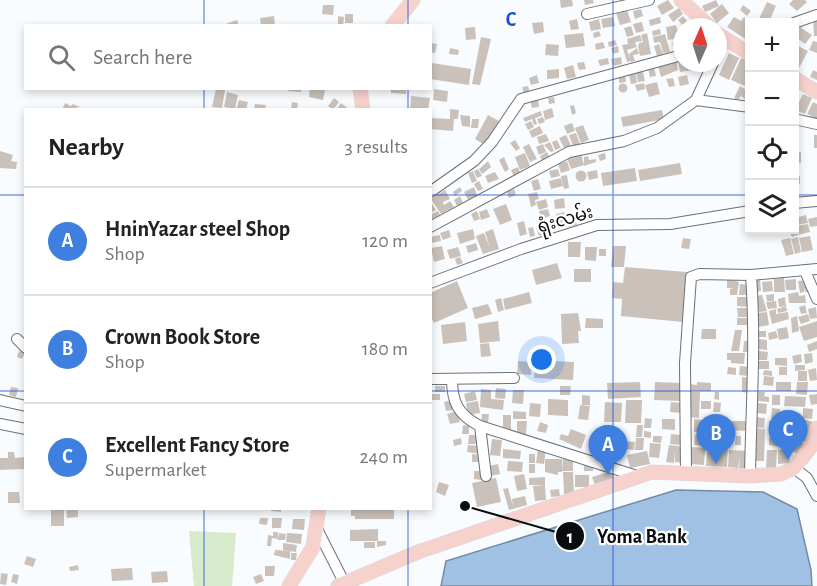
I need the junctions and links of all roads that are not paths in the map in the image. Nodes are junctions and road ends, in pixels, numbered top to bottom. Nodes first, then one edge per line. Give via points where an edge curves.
1 (412, 0) edge
2 (649, 0) edge
3 (681, 0) edge
4 (587, 14) dead end
5 (817, 15) edge
6 (700, 18) edge
7 (799, 22) edge
8 (394, 24) edge
9 (727, 46) edge
10 (745, 50) edge
11 (673, 57) edge
12 (709, 72) edge
13 (799, 81) edge
14 (360, 90) edge
15 (817, 92) edge
16 (696, 100) junction
17 (745, 106) edge
18 (363, 108) edge
19 (799, 120) edge
20 (817, 124) edge
21 (432, 191) edge
22 (817, 201) edge
23 (799, 203) edge
24 (745, 212) edge
25 (432, 226) edge
26 (817, 269) edge
27 (805, 271) junction
28 (751, 275) junction
29 (432, 282) edge
30 (817, 299) edge
31 (16, 339) dead end
32 (24, 346) edge
33 (514, 378) dead end
34 (432, 379) edge
35 (452, 379) junction
36 (0, 400) edge
37 (24, 406) edge
38 (0, 424) edge
39 (480, 426) junction
40 (817, 428) edge
41 (24, 429) edge
42 (814, 448) edge
43 (794, 468) junction
44 (686, 473) junction
45 (486, 476) dead end
46 (637, 476) junction
47 (750, 476) junction
48 (817, 496) edge
49 (319, 510) edge
50 (317, 529) junction
51 (342, 585) edge
52 (289, 586) edge

1 - 8 main road
2 - 4 street
3 - 6 main road
5 - 7 street
9 - 10 main road
11 - 21 street via 521,99 474,161
12 - 16 street
13 - 15 main road
14 - 18 main road
16 - 17 street
16 - 25 street via 643,135 569,152
19 - 20 street
22 - 23 street
24 - 29 street, ရုံးလမ်း via 670,224 597,225
26 - 27 street
27 - 28 street
27 - 30 street
28 - 44 street via 694,274 689,284
28 - 47 street via 755,366
31 - 32 street
33 - 35 street
34 - 35 street
35 - 39 street via 452,395 458,410
36 - 37 street
38 - 41 street
39 - 45 street
39 - 46 street
40 - 42 main road
42 - 43 main road
43 - 47 main road via 781,474
43 - 48 street via 807,478
44 - 46 main road via 652,472
44 - 47 main road
46 - 51 main road via 418,552
49 - 50 main road
50 - 51 street
50 - 52 main road via 313,547

